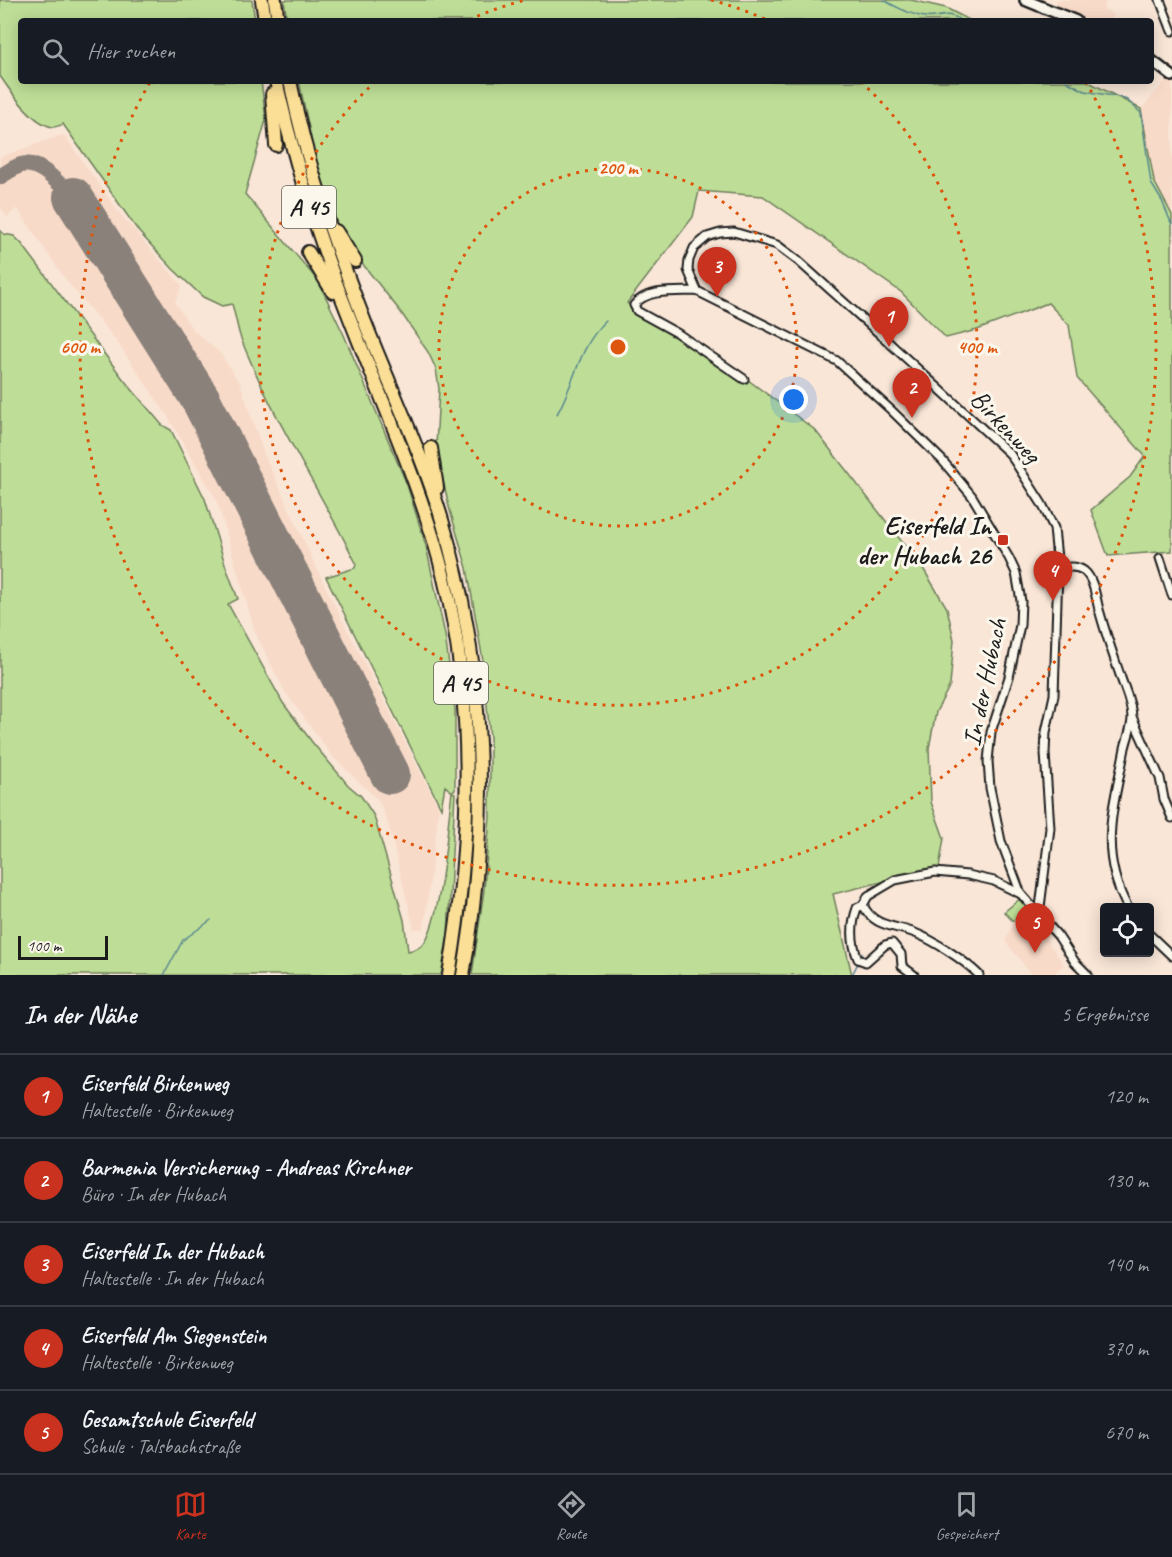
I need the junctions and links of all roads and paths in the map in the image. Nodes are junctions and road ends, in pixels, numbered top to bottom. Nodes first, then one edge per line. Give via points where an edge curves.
1 (262, 0) edge
2 (275, 0) edge
3 (1025, 0) edge
4 (1160, 0) edge
5 (265, 18) edge
6 (278, 18) edge
7 (1069, 18) edge
8 (1172, 31) edge
9 (1154, 62) edge
10 (1172, 76) edge
11 (271, 84) edge
12 (277, 84) edge
13 (291, 84) edge
14 (276, 145) dead end
15 (325, 213) junction
16 (308, 252) dead end
17 (355, 261) dead end
18 (697, 291) junction
19 (354, 329) junction
20 (744, 379) dead end
21 (431, 448) dead end
22 (442, 519) junction
23 (1160, 558) dead end
24 (1058, 569) junction
25 (1172, 595) edge
26 (1132, 719) junction
27 (1172, 818) edge
28 (1021, 894) junction
29 (1126, 903) edge
30 (863, 905) junction
31 (1039, 915) junction
32 (1154, 940) edge
33 (1172, 956) edge
34 (449, 975) edge
35 (463, 975) edge
36 (914, 975) edge
37 (979, 975) edge
38 (1088, 975) edge

1 - 5 highway
2 - 6 highway
3 - 7 main road
4 - 8 street
9 - 10 main road
11 - 14 highway
12 - 19 highway, A 45 via 311,215
13 - 15 highway, A 45
15 - 17 highway
15 - 22 highway, A 45
16 - 19 highway
18 - 20 street via 648,296 636,302 634,309
18 - 24 street, Birkenweg via 688,270 689,260 698,244 712,235 734,232 748,236 777,245 797,260 1010,454 1054,528
18 - 28 street, In der Hubach via 837,361 942,460 972,496 1010,558 1022,601 1020,625 991,732 988,761 1001,841
19 - 34 highway, A 45 via 429,524 459,657 467,820 459,915
21 - 22 highway
22 - 35 highway, A 45 via 471,655 479,758 477,865
23 - 25 street
24 - 26 street via 1076,568 1091,581
24 - 31 street, Birkenweg via 1054,695 1045,753 1050,828
26 - 27 street via 1160,778
26 - 29 street via 1110,822 1109,847
28 - 30 street via 994,881 935,872 895,880 868,896
28 - 31 street
30 - 36 street via 856,908 853,920 858,959 866,962 892,943 901,954 902,966
30 - 37 street via 867,913 886,926 915,933
31 - 38 street
32 - 33 street

